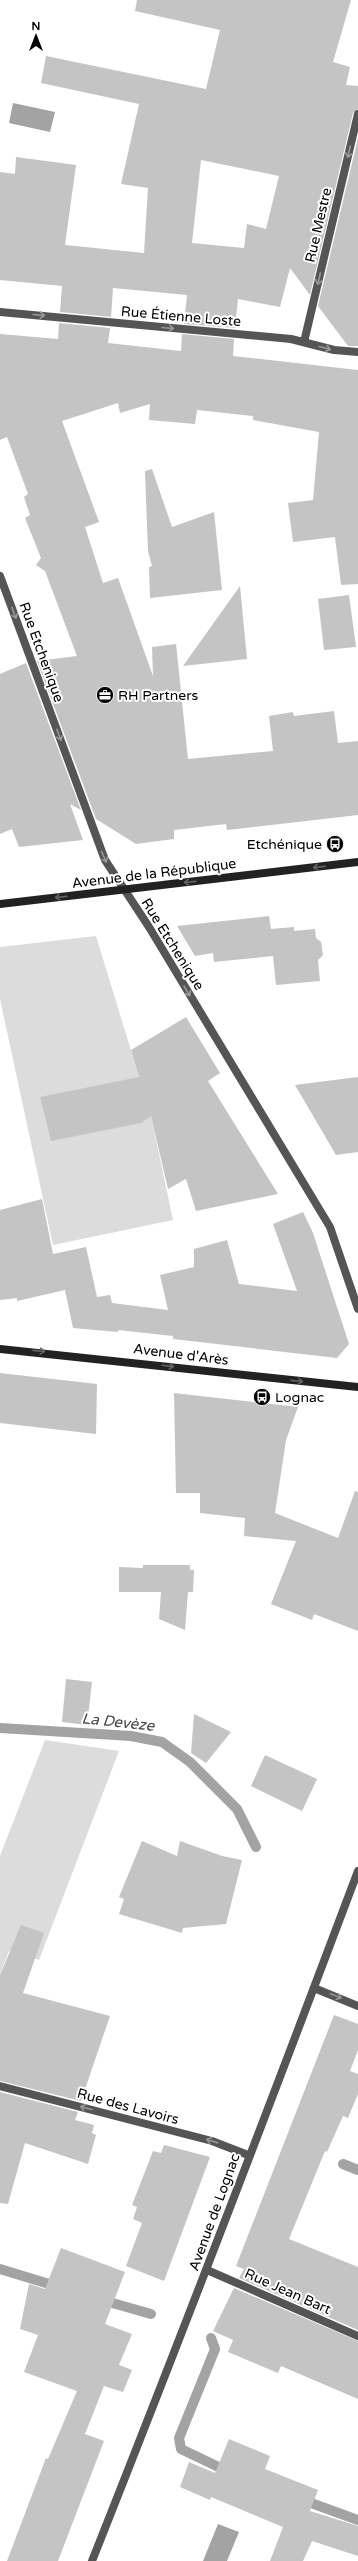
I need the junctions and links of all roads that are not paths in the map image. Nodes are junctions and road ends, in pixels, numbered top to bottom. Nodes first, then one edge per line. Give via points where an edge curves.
1 (358, 114) edge
2 (0, 312) edge
3 (304, 342) junction
4 (358, 352) edge
5 (0, 576) edge
6 (358, 862) edge
7 (123, 889) junction
8 (0, 904) edge
9 (358, 1309) edge
10 (0, 1349) edge
11 (358, 1387) edge
12 (358, 1872) edge
13 (314, 1988) junction
14 (358, 2006) edge
15 (0, 2086) edge
16 (248, 2155) junction
17 (207, 2270) junction
18 (358, 2336) edge
19 (92, 2561) edge

1 -> 3 street, Rue Mestre
2 -> 3 street, Rue Étienne Loste
3 -> 4 street, Rue Étienne Loste via 334,350
5 -> 7 street, Rue Etchenique via 105,860
6 -> 7 main road, Avenue de la République
7 -> 8 main road, Avenue de la République
7 -> 9 street, Rue Etchenique via 149,927 330,1227
10 -> 11 main road, Avenue d'Arès
12 - 13 street, Avenue de Lognac
13 -> 14 street
13 - 16 street, Avenue de Lognac
16 -> 15 street, Rue des Lavoirs via 212,2141
16 - 17 street, Avenue de Lognac
17 - 18 street, Rue Jean Bart
17 - 19 street, Avenue de Lognac

